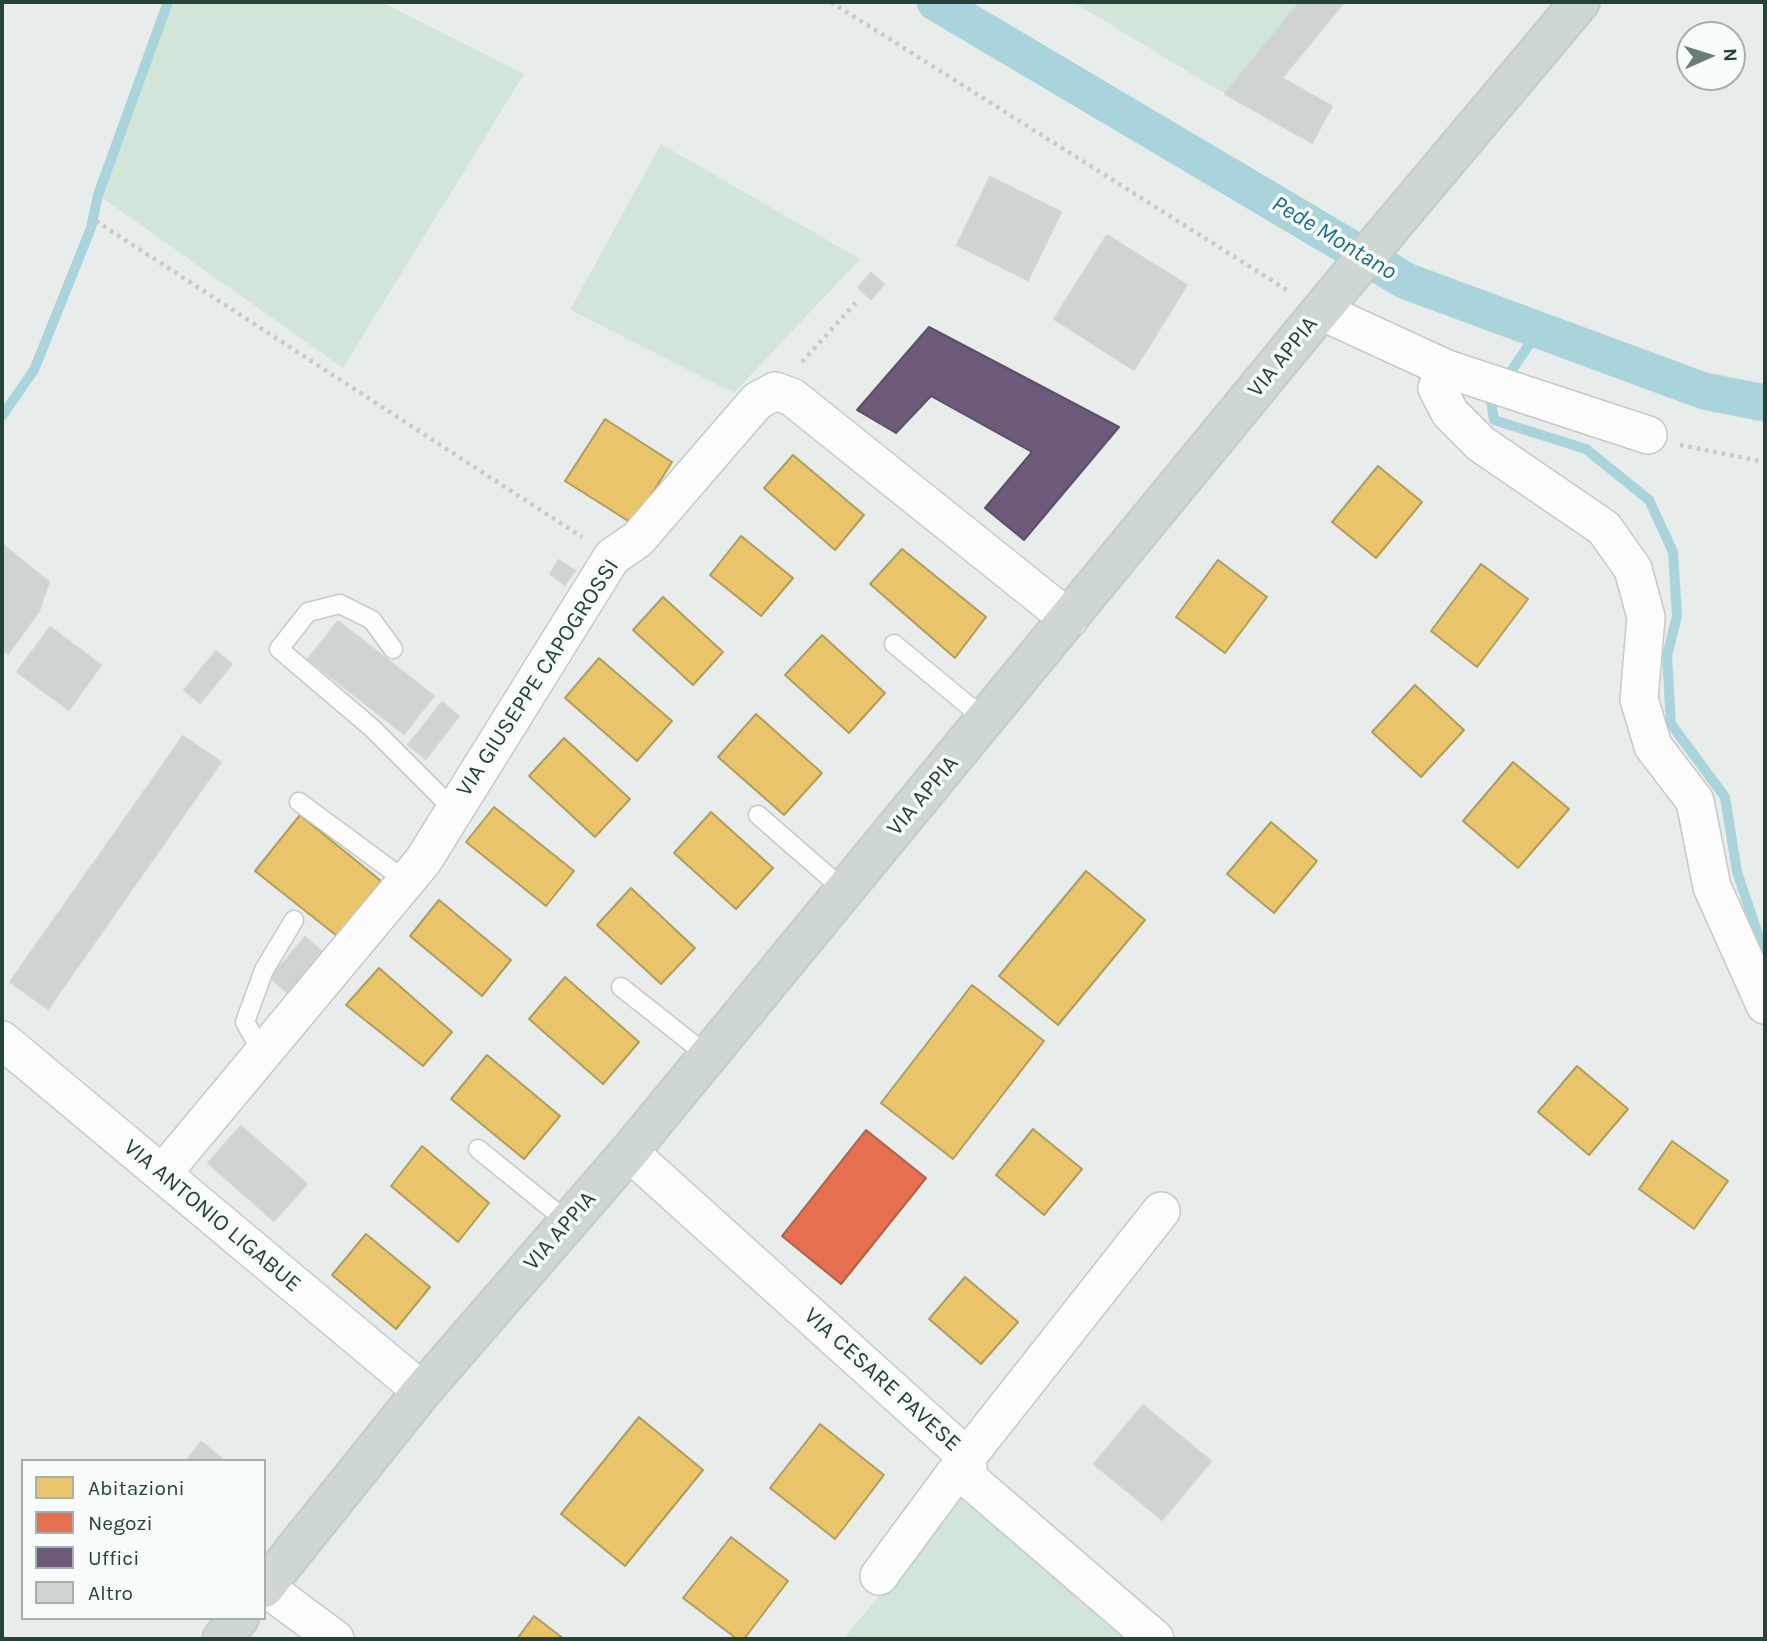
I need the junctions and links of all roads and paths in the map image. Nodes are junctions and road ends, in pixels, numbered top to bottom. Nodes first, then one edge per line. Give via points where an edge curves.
1 (831, 2) edge
2 (1580, 2) edge
3 (96, 221) dead end
4 (858, 300) dead end
5 (1324, 306) junction
6 (1447, 369) junction
7 (775, 391) junction
8 (1648, 435) joint
9 (1765, 462) edge
10 (612, 557) junction
11 (1069, 619) junction
12 (894, 644) dead end
13 (393, 649) dead end
14 (986, 720) junction
15 (299, 802) dead end
16 (456, 806) junction
17 (758, 815) dead end
18 (406, 881) junction
19 (845, 890) junction
20 (293, 920) dead end
21 (621, 986) dead end
22 (1765, 1005) edge
23 (2, 1040) edge
24 (265, 1050) junction
25 (708, 1056) junction
26 (478, 1149) dead end
27 (629, 1152) junction
28 (162, 1174) junction
29 (1161, 1210) dead end
30 (568, 1222) junction
31 (422, 1391) junction
32 (967, 1457) junction
33 (879, 1576) dead end
34 (266, 1587) edge
35 (266, 1589) edge
36 (238, 1620) edge
37 (222, 1639) edge
38 (335, 1639) edge
39 (1155, 1639) edge

1 - 5 path
2 - 5 main road, VIA APPIA
3 - 10 path
4 - 7 path
5 - 6 street
5 - 11 main road, VIA APPIA
6 - 8 street
6 - 22 street via 1437,388 1450,413 1481,443 1604,528 1633,569 1646,617 1639,699 1649,734 1695,801 1712,887
7 - 10 street, VIA GIUSEPPE CAPOGROSSI via 757,401 638,539
7 - 11 street via 792,397
8 - 9 path
10 - 16 street, VIA GIUSEPPE CAPOGROSSI
11 - 14 main road, VIA APPIA
12 - 14 lane
13 - 16 lane via 372,620 340,604 308,612 279,649
14 - 19 main road, VIA APPIA
15 - 18 lane
16 - 18 street, VIA GIUSEPPE CAPOGROSSI
17 - 19 lane
18 - 24 street, VIA GIUSEPPE CAPOGROSSI
19 - 25 main road, VIA APPIA
20 - 24 lane via 264,970 245,1022
21 - 25 lane
23 - 28 street, VIA ANTONIO LIGABUE
24 - 28 street, VIA GIUSEPPE CAPOGROSSI
25 - 27 main road, VIA APPIA
26 - 30 lane
27 - 30 main road, VIA APPIA
27 - 32 street, VIA CESARE PAVESE
28 - 31 street, VIA ANTONIO LIGABUE
29 - 32 street
30 - 31 main road, VIA APPIA
31 - 34 main road, VIA APPIA
32 - 33 street
32 - 39 street, VIA CESARE PAVESE via 969,1479
35 - 38 street
36 - 37 main road

